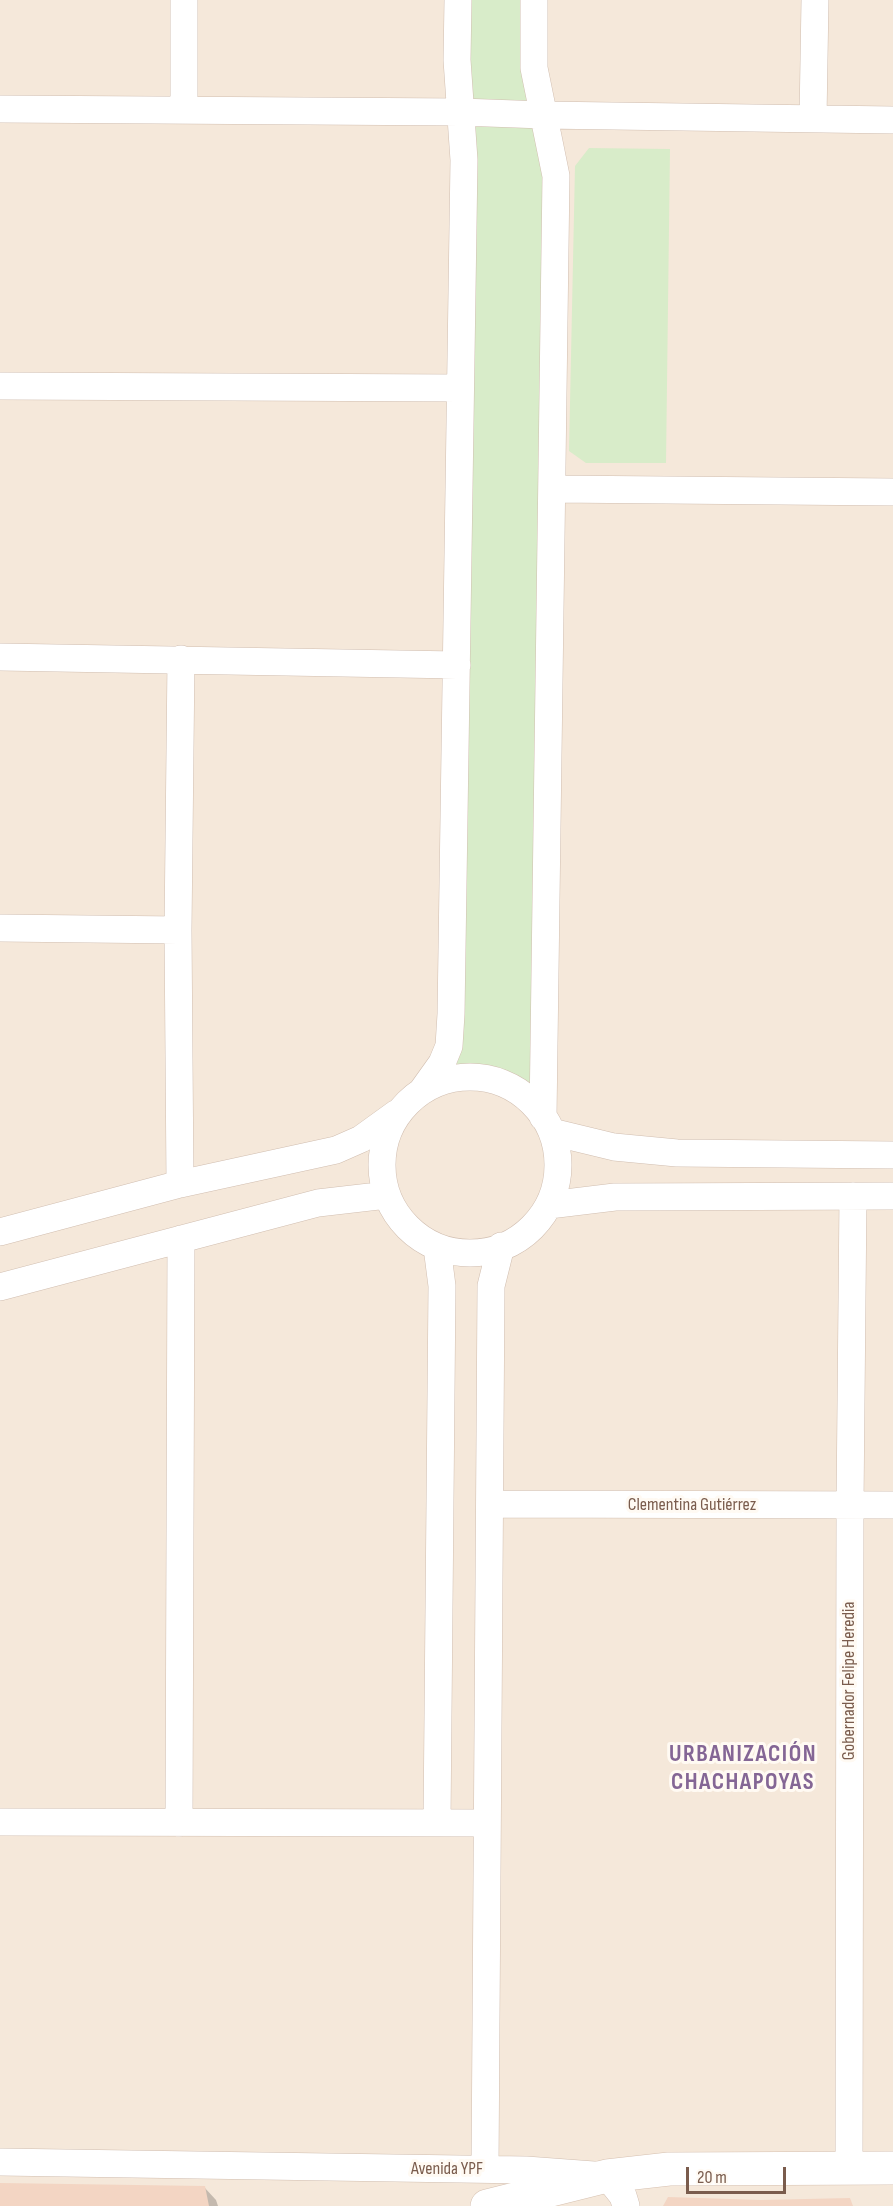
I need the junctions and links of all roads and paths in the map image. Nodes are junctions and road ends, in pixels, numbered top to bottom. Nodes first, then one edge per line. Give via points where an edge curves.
1 (184, 0) edge
2 (458, 0) edge
3 (534, 0) edge
4 (815, 0) edge
5 (0, 108) edge
6 (184, 109) junction
7 (461, 112) junction
8 (543, 115) junction
9 (813, 119) junction
10 (893, 120) edge
11 (0, 386) edge
12 (460, 388) junction
13 (553, 489) junction
14 (893, 492) edge
15 (0, 657) edge
16 (181, 659) junction
17 (457, 665) junction
18 (0, 928) edge
19 (178, 930) junction
20 (422, 1091) junction
21 (400, 1110) junction
22 (548, 1124) junction
23 (893, 1155) edge
24 (180, 1184) junction
25 (387, 1195) junction
26 (853, 1196) junction
27 (893, 1196) edge
28 (549, 1206) junction
29 (0, 1232) edge
30 (181, 1239) junction
31 (501, 1246) junction
32 (437, 1247) junction
33 (0, 1287) edge
34 (491, 1504) junction
35 (850, 1505) junction
36 (893, 1505) edge
37 (0, 1822) edge
38 (437, 1822) junction
39 (178, 1823) junction
40 (487, 1823) junction
41 (0, 2162) edge
42 (849, 2167) junction
43 (893, 2168) edge
44 (485, 2169) junction
45 (607, 2176) junction
46 (487, 2206) edge
47 (626, 2206) edge

1 - 6 street
2 - 7 street
3 - 8 street via 534,68
4 - 9 street
5 - 6 street
6 - 7 street
7 - 8 street
7 - 12 street via 464,160
8 - 9 street
8 - 13 street via 556,176
9 - 10 street
11 - 12 street
12 - 17 street
13 - 14 street
13 - 22 street
15 - 16 street
16 - 17 street
16 - 19 street
17 - 20 street via 452,1014 449,1046
18 - 19 street
19 - 24 street
20 - 21 street
20 - 22 street via 450,1079 477,1077 502,1083 526,1097
21 - 24 street via 362,1139 336,1149
21 - 25 street via 386,1137 381,1166
22 - 23 street via 614,1147 677,1154
22 - 28 street via 558,1157
24 - 29 street
25 - 30 street via 318,1203
25 - 32 street via 398,1217 416,1235
26 - 27 street
26 - 28 street via 615,1197
26 - 35 street, Gobernador Felipe Heredia
28 - 31 street via 532,1228
30 - 33 street
30 - 39 street
31 - 32 street via 481,1252
31 - 34 street via 491,1286
32 - 38 street via 442,1286
34 - 35 street, Clementina Gutiérrez
34 - 40 street
35 - 36 street, Clementina Gutiérrez
35 - 42 street, Gobernador Felipe Heredia
37 - 39 street
38 - 39 street
38 - 40 street
40 - 44 street
41 - 44 street, Avenida YPF
42 - 43 street, Avenida YPF
42 - 45 street, Avenida YPF via 669,2169
44 - 45 street, Avenida YPF
45 - 46 street
45 - 47 street

